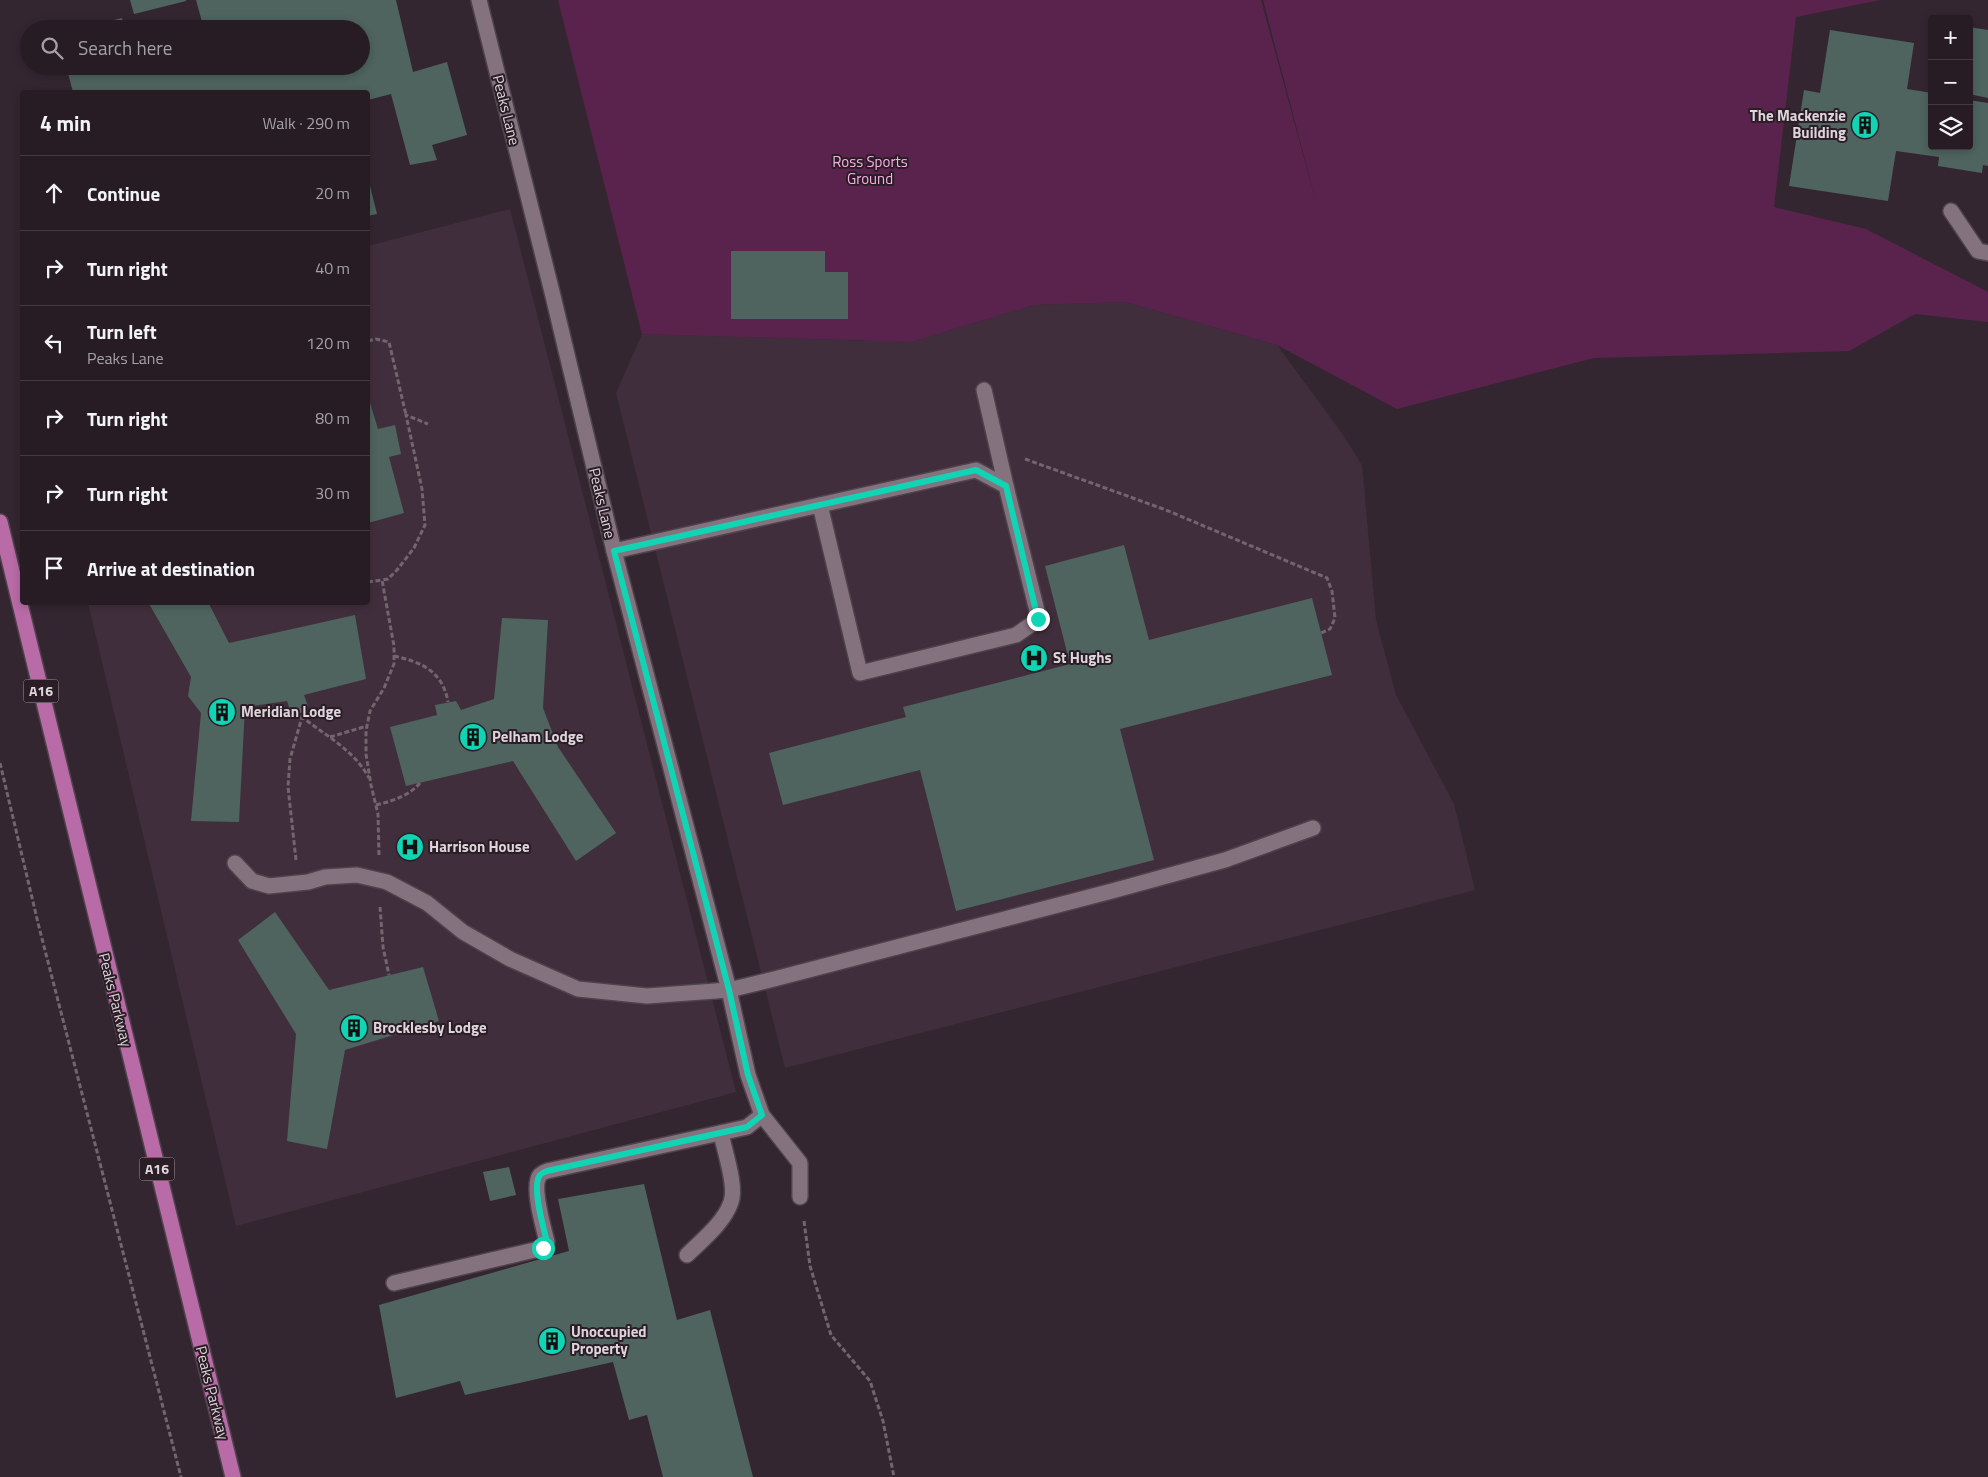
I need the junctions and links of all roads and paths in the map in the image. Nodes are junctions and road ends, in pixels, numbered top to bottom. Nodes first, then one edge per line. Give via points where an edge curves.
1 (479, 0) edge
2 (1951, 211) dead end
3 (1988, 253) edge
4 (370, 340) edge
5 (984, 390) dead end
6 (406, 415) junction
7 (428, 424) dead end
8 (997, 447) junction
9 (1006, 486) junction
10 (820, 505) junction
11 (0, 522) edge
12 (614, 551) junction
13 (382, 580) junction
14 (370, 582) edge
15 (20, 604) edge
16 (20, 605) edge
17 (1321, 633) dead end
18 (394, 656) junction
19 (448, 702) dead end
20 (300, 708) dead end
21 (302, 717) junction
22 (367, 726) junction
23 (330, 737) junction
24 (0, 763) edge
25 (370, 781) junction
26 (420, 783) dead end
27 (376, 805) junction
28 (1313, 828) dead end
29 (235, 863) dead end
30 (379, 880) junction
31 (308, 882) junction
32 (389, 975) dead end
33 (729, 990) junction
34 (762, 1115) junction
35 (721, 1133) junction
36 (800, 1197) joint
37 (687, 1255) dead end
38 (394, 1283) dead end
39 (181, 1477) edge
40 (233, 1477) edge
41 (894, 1477) edge

1 - 12 street, Peaks Lane
2 - 3 street via 1978,251
4 - 6 path via 389,342
5 - 8 street
6 - 7 path
6 - 13 path via 422,489 425,525 414,548 388,579
8 - 9 street
8 - 17 path via 1054,471 1166,510 1327,578 1335,618 1330,629
9 - 10 street via 976,470
9 - 10 street via 1038,619 1016,635 860,673
10 - 12 street
11 - 15 highway, Peaks Parkway / A16
12 - 33 street, Peaks Lane
13 - 14 path
13 - 18 path
16 - 40 highway, Peaks Parkway / A16
18 - 19 path via 429,668 440,679
18 - 22 path via 394,664 370,712
20 - 21 path
21 - 23 path
21 - 31 path via 290,759 288,787 296,864
22 - 23 path
22 - 25 path via 366,754
23 - 25 path via 356,759
24 - 39 path
25 - 27 path
26 - 27 path via 401,797
27 - 30 path
28 - 33 street via 1225,860 1112,892
29 - 31 street via 252,881 269,886
30 - 31 street via 357,875 325,877
30 - 32 path via 383,947
30 - 33 street via 428,903 463,932 510,959 578,989 647,996
33 - 34 street, Peaks Lane via 748,1075
34 - 35 street via 747,1127
34 - 36 street, Peaks Lane via 800,1163
35 - 37 street via 733,1189 732,1201 725,1216
35 - 38 street via 547,1171 537,1182 547,1242 543,1248
36 - 41 path via 810,1266 831,1335 870,1381 883,1421

